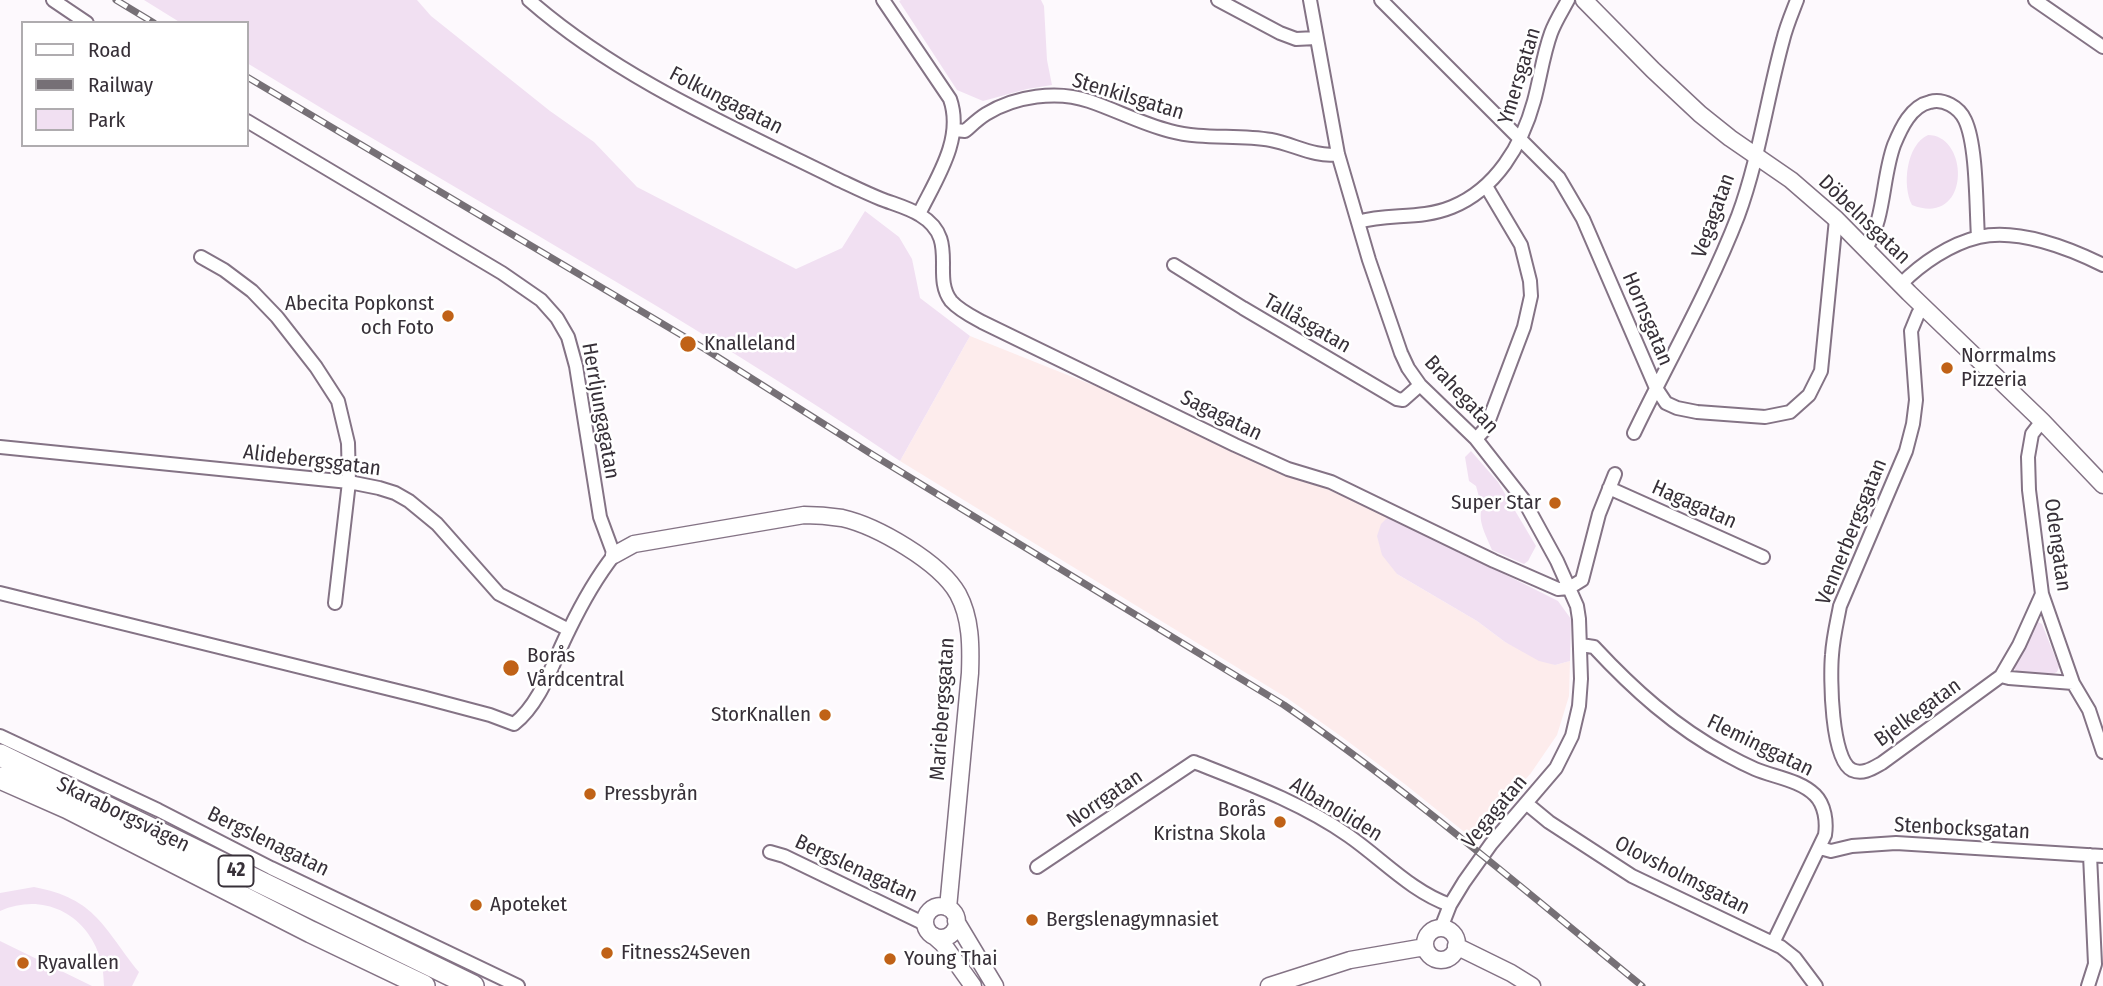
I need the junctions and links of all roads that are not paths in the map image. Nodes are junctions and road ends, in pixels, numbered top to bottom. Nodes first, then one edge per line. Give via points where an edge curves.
1 (54, 0) edge
2 (529, 0) edge
3 (883, 0) edge
4 (1218, 0) edge
5 (1310, 0) edge
6 (1381, 0) edge
7 (1568, 0) edge
8 (1584, 0) edge
9 (1797, 0) edge
10 (2035, 0) edge
11 (84, 21) edge
12 (1316, 38) junction
13 (2103, 47) edge
14 (248, 122) edge
15 (955, 130) junction
16 (1520, 139) junction
17 (1338, 154) junction
18 (1756, 155) junction
19 (1486, 186) junction
20 (919, 214) junction
21 (1836, 219) junction
22 (1358, 222) junction
23 (1978, 237) junction
24 (1866, 248) junction
25 (201, 257) dead end
26 (1174, 265) dead end
27 (2103, 265) edge
28 (1901, 284) junction
29 (1923, 306) junction
30 (1420, 385) junction
31 (1656, 388) junction
32 (2042, 421) junction
33 (1634, 433) dead end
34 (1476, 439) junction
35 (0, 447) edge
36 (1615, 474) dead end
37 (349, 482) junction
38 (2103, 485) edge
39 (1609, 488) junction
40 (614, 555) junction
41 (1763, 557) dead end
42 (1569, 588) junction
43 (2042, 594) junction
44 (1, 595) edge
45 (335, 603) dead end
46 (569, 630) junction
47 (1581, 645) junction
48 (2001, 676) junction
49 (2073, 683) junction
50 (1577, 721) joint
51 (0, 736) edge
52 (2103, 752) edge
53 (0, 755) edge
54 (1194, 762) joint
55 (1854, 771) joint
56 (0, 778) edge
57 (1526, 803) junction
58 (1820, 848) junction
59 (769, 852) dead end
60 (2097, 856) edge
61 (1037, 867) dead end
62 (1450, 905) junction
63 (952, 914) junction
64 (1441, 928) junction
65 (929, 930) junction
66 (1773, 943) junction
67 (1456, 946) junction
68 (1425, 947) junction
69 (424, 986) edge
70 (473, 986) edge
71 (518, 986) edge
72 (973, 986) edge
73 (995, 986) edge
74 (1269, 986) edge
75 (1532, 986) edge
76 (1816, 986) edge
77 (2088, 986) edge

1 - 11 street
2 - 20 street, Folkungagatan via 557,24 664,92
3 - 15 street via 950,99
4 - 12 street via 1280,33
5 - 12 street, Brahegatan
6 - 16 street, Hornsgatan
7 - 16 street, Ymersgatan via 1551,33
8 - 18 street, Döbelnsgatan via 1700,114
9 - 18 street, Vegagatan via 1783,39
10 - 13 street
12 - 17 street, Brahegatan
14 - 40 street, Herrljungagatan via 502,273 541,300 557,318 576,366 600,517
15 - 17 street, Stenkilsgatan via 965,131 986,114 1029,97 1058,96 1085,100 1168,131 1256,137 1325,156
15 - 20 street
16 - 19 street, Ymersgatan
16 - 31 street, Hornsgatan via 1559,178 1583,219
17 - 22 street, Brahegatan
18 - 21 street, Döbelnsgatan
18 - 31 street, Vegagatan via 1718,265
19 - 22 street, Ymersgatan via 1437,212
19 - 34 street via 1521,245 1531,296 1501,390 1486,428
20 - 42 street, Sagagatan via 938,231 943,243 945,289 951,300 982,322 1235,445 1331,482 1558,589
21 - 24 street, Döbelnsgatan
21 - 31 street, Hornsgatan via 1821,371 1809,395 1790,412 1765,417 1677,408 1666,403
22 - 30 street, Brahegatan via 1401,353
23 - 24 street via 1973,158 1965,118 1935,100 1920,104 1910,114 1895,144
23 - 27 street via 2034,240
23 - 28 street via 1945,250
24 - 28 street, Döbelnsgatan
25 - 37 street via 252,291 316,367 338,401 348,443
26 - 30 street, Tallåsgatan via 1397,399 1403,400
28 - 29 street, Döbelnsgatan
29 - 32 street, Döbelnsgatan
29 - 55 street, Vennerbergsgatan via 1911,331 1916,400 1910,438 1840,606 1835,633 1831,690 1838,746 1844,765
30 - 34 street, Brahegatan
31 - 33 street, Vegagatan
32 - 38 street, Döbelnsgatan
32 - 43 street, Odengatan via 2032,434 2028,457
34 - 42 street, Brahegatan via 1522,499
35 - 37 street, Alidebergsgatan
36 - 39 street
37 - 45 street
37 - 46 street, Alidebergsgatan via 409,501 437,524 499,594
39 - 41 street, Hagagatan
39 - 42 street via 1582,580
40 - 46 street
40 - 63 street, Mariebergsgatan via 634,544 819,515 844,519 889,538 936,568 957,593 971,639
42 - 47 street, Brahegatan
43 - 48 street, Bjelkegatan
43 - 49 street, Odengatan
44 - 46 street via 422,697 514,724 525,715
47 - 50 street, Brahegatan
47 - 58 street, Fleminggatan via 1594,647 1634,689 1688,732 1728,756 1815,795 1825,817
48 - 49 street
48 - 55 street, Bjelkegatan via 1882,763 1867,771
49 - 52 street, Odengatan via 2089,710
50 - 57 street, Vegagatan via 1556,768
51 - 71 street, Bergslenagatan
53 - 70 main road, Skaraborgsvägen / 42
54 - 61 street, Norrgatan
54 - 62 street, Albanoliden via 1313,814 1433,899
56 - 69 main road, Skaraborgsvägen / 42
57 - 62 street, Vegagatan via 1482,855
57 - 66 street, Olovsholmsgatan via 1632,876
58 - 60 street, Stenbocksgatan via 1831,851 1896,843
58 - 66 street, Fleminggatan
59 - 65 street, Bergslenagatan
60 - 77 street via 2095,964
62 - 64 street, Vegagatan
63 - 65 street via 949,935 939,937
63 - 65 street via 936,906 931,909 927,913
63 - 73 street
64 - 67 street via 1453,934
64 - 68 street via 1427,934
65 - 72 street, Bergslenagatan
66 - 76 street, Olovsholmsgatan via 1796,958
67 - 68 street via 1451,956 1440,960
67 - 75 street
68 - 74 street via 1350,960

